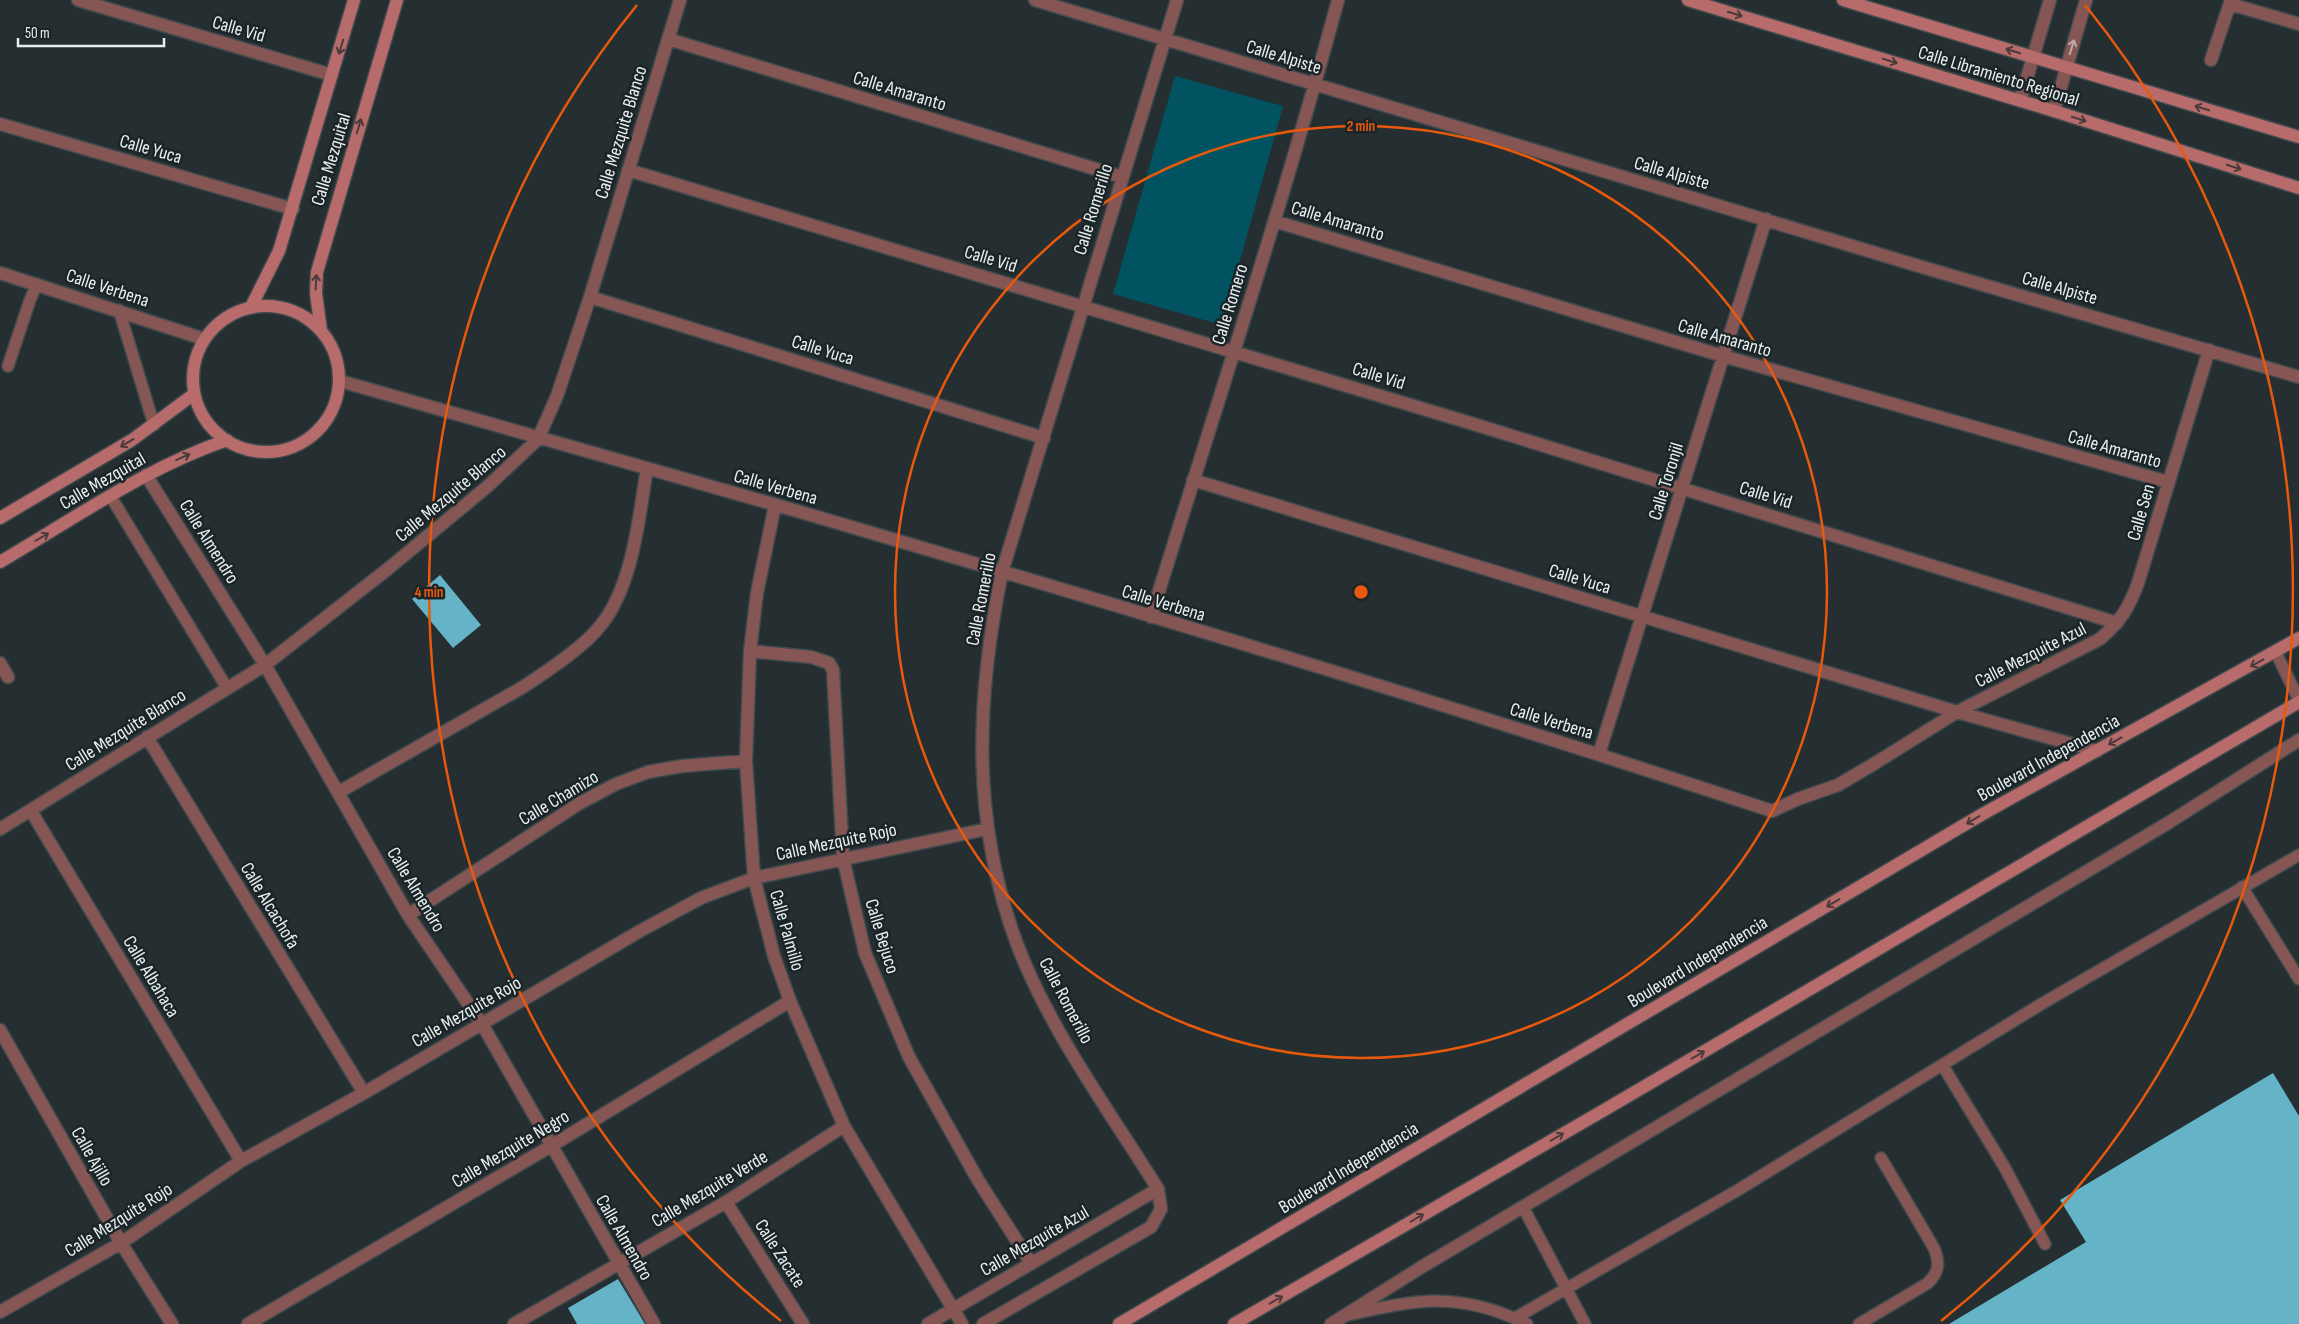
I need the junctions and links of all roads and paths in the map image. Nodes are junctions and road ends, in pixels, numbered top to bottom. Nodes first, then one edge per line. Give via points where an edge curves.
1 (78, 0) edge
2 (354, 0) edge
3 (397, 0) edge
4 (680, 0) edge
5 (1035, 0) edge
6 (1177, 0) edge
7 (1338, 0) edge
8 (1688, 0) edge
9 (1843, 0) edge
10 (2050, 0) edge
11 (2086, 0) edge
12 (2230, 2) edge
13 (2299, 24) edge
14 (668, 39) junction
15 (1165, 39) junction
16 (2033, 57) junction
17 (2211, 60) dead end
18 (2066, 66) junction
19 (332, 75) junction
20 (1315, 85) junction
21 (2020, 100) junction
22 (2054, 111) junction
23 (0, 124) edge
24 (2299, 137) edge
25 (628, 170) junction
26 (1122, 177) junction
27 (2299, 188) edge
28 (292, 209) junction
29 (1766, 219) junction
30 (1274, 221) junction
31 (0, 273) edge
32 (37, 284) junction
33 (590, 297) junction
34 (1082, 305) junction
35 (251, 307) junction
36 (119, 310) junction
37 (321, 331) junction
38 (204, 339) junction
39 (2209, 350) junction
40 (1234, 351) junction
41 (1723, 356) junction
42 (8, 366) dead end
43 (2299, 377) edge
44 (340, 381) junction
45 (194, 394) junction
46 (154, 425) junction
47 (1044, 438) junction
48 (538, 439) junction
49 (227, 440) junction
50 (648, 468) junction
51 (146, 475) junction
52 (1193, 480) junction
53 (2168, 482) junction
54 (1682, 488) junction
55 (112, 496) junction
56 (775, 505) junction
57 (0, 518) edge
58 (0, 562) edge
59 (1002, 572) junction
60 (1151, 617) junction
61 (1642, 617) junction
62 (2116, 624) junction
63 (2299, 638) edge
64 (750, 651) junction
65 (2276, 653) junction
66 (0, 664) edge
67 (265, 665) junction
68 (8, 676) dead end
69 (227, 688) junction
70 (2299, 701) edge
71 (1957, 712) junction
72 (147, 738) junction
73 (2299, 740) edge
74 (2097, 751) junction
75 (1599, 754) junction
76 (746, 761) junction
77 (339, 792) junction
78 (31, 811) junction
79 (0, 829) edge
80 (987, 829) junction
81 (2299, 855) edge
82 (844, 858) junction
83 (754, 878) junction
84 (2242, 887) junction
85 (408, 915) junction
86 (2299, 979) edge
87 (790, 1001) junction
88 (482, 1024) junction
89 (0, 1030) edge
90 (1943, 1066) junction
91 (364, 1093) junction
92 (844, 1126) junction
93 (551, 1146) junction
94 (1880, 1158) dead end
95 (241, 1161) junction
96 (1158, 1189) junction
97 (726, 1202) junction
98 (1523, 1207) junction
99 (121, 1242) junction
100 (2045, 1244) dead end
101 (619, 1262) junction
102 (1032, 1263) junction
103 (1566, 1290) junction
104 (954, 1308) junction
105 (0, 1312) edge
106 (1346, 1315) junction
107 (1515, 1318) junction
108 (172, 1324) edge
109 (248, 1324) edge
110 (514, 1324) edge
111 (654, 1324) edge
112 (804, 1324) edge
113 (928, 1324) edge
114 (962, 1324) edge
115 (983, 1324) edge
116 (1119, 1324) edge
117 (1234, 1324) edge
118 (1331, 1324) edge
119 (1527, 1324) edge
120 (1585, 1324) edge
121 (1859, 1324) edge

1 - 19 street, Calle Vid
2 -> 19 main road, Calle Mezquital
37 -> 3 main road, Calle Mezquital via 317,272
4 - 14 street, Calle Mezquite Blanco
5 - 15 street, Calle Alpiste
6 - 15 street, Calle Romerillo
7 - 20 street, Calle Romero
8 -> 21 main road, Calle Libramiento Regional
16 -> 9 main road, Calle Libramiento Regional
10 - 16 street
18 -> 11 street
12 - 13 street
12 - 17 street
14 - 25 street, Calle Mezquite Blanco
14 - 26 street, Calle Amaranto
15 - 20 street, Calle Alpiste
15 - 26 street, Calle Romerillo
16 - 18 main road, Calle Libramiento Regional
16 - 21 street
18 - 22 street
24 -> 18 main road, Calle Libramiento Regional
19 - 28 main road, Calle Mezquital
20 - 29 street, Calle Alpiste
20 - 30 street, Calle Romero
21 - 22 main road, Calle Libramiento Regional
22 -> 27 main road, Calle Libramiento Regional
23 - 28 street, Calle Yuca
25 - 33 street, Calle Mezquite Blanco
25 - 34 street, Calle Vid
26 - 34 street, Calle Romerillo
28 - 35 main road, Calle Mezquital via 279,251
29 - 39 street, Calle Alpiste
29 - 41 street, Calle Toronjil
30 - 40 street, Calle Romero
30 - 41 street, Calle Amaranto
31 - 32 street, Calle Verbena
32 - 36 street, Calle Verbena
32 - 42 lane
33 - 47 street, Calle Yuca
33 - 48 street, Calle Mezquite Blanco
34 - 40 street, Calle Vid
34 - 47 street, Calle Romerillo
35 - 37 main road via 276,307 301,315
35 - 38 main road via 217,324
36 - 38 street, Calle Verbena
36 - 46 lane
37 - 44 main road via 332,346
38 - 45 main road via 196,356
39 - 43 street, Calle Alpiste
39 - 53 street, Calle Sen
40 - 52 street, Calle Romero
40 - 54 street, Calle Vid
41 - 53 street, Calle Amaranto
41 - 54 street, Calle Toronjil
44 - 48 street, Calle Verbena
44 - 49 main road via 334,406 321,428 300,444 276,451 250,450
45 - 46 main road, Calle Mezquital
45 - 49 main road via 212,428
46 -> 57 main road, Calle Mezquital
47 - 59 street, Calle Romerillo
48 - 50 street, Calle Verbena
48 - 67 street, Calle Mezquite Blanco via 488,486 389,568
51 -> 49 main road, Calle Mezquital
50 - 56 street, Calle Verbena
50 - 77 street via 633,553 619,593 601,626 523,687
51 - 55 main road, Calle Mezquital
51 - 67 street, Calle Almendro
52 - 60 street, Calle Romero
52 - 61 street, Calle Yuca
53 - 62 street, Calle Sen via 2130,607
54 - 61 street, Calle Toronjil
54 - 62 street, Calle Vid
58 -> 55 main road, Calle Mezquital
55 - 69 lane
56 - 59 street, Calle Verbena
56 - 64 street, Calle Palmillo via 757,592
59 - 60 street, Calle Verbena
59 - 80 street, Calle Romerillo via 990,629 982,727
60 - 75 street, Calle Verbena
61 - 71 street, Calle Yuca
61 - 75 street, Calle Toronjil
62 - 71 street, Calle Mezquite Azul via 2100,639 2071,656
63 - 65 main road, Boulevard Independencia
64 - 76 street, Calle Palmillo
64 - 82 street, Calle Bejuco via 811,657 829,663 833,670
65 - 70 lane
65 -> 74 main road, Boulevard Independencia
66 - 68 street
67 - 69 street, Calle Mezquite Blanco
67 - 77 street, Calle Almendro
69 - 72 street, Calle Mezquite Blanco
117 -> 70 main road
71 - 74 street, Calle Yuca
71 - 75 street, Calle Verbena via 1838,784 1772,812
72 - 78 street, Calle Mezquite Blanco
72 - 91 street, Calle Alcachofa
73 - 98 street via 2160,828
74 -> 116 main road, Boulevard Independencia via 1981,815
76 - 83 street, Calle Palmillo
76 - 85 street, Calle Chamizo via 648,772 616,784 580,803
77 - 85 street, Calle Almendro
78 - 79 street, Calle Mezquite Blanco
78 - 95 street, Calle Albahaca
80 - 82 street, Calle Mezquite Rojo
80 - 96 street, Calle Romerillo via 1000,894 1018,945 1046,1006
81 - 84 lane
82 - 83 street, Calle Mezquite Rojo
82 - 102 street, Calle Bejuco via 865,953 909,1057 978,1180
83 - 87 street, Calle Palmillo via 774,956
83 - 88 street, Calle Mezquite Rojo via 701,898 648,926
84 - 86 lane
84 - 90 lane via 2043,1003
85 - 88 street, Calle Almendro
87 - 92 street, Calle Palmillo
87 - 93 street, Calle Mezquite Negro
88 - 91 street, Calle Mezquite Rojo
88 - 93 street, Calle Almendro
89 - 99 street, Calle Ajillo
90 - 100 lane via 2005,1168
90 - 103 lane
91 - 95 street, Calle Mezquite Rojo
92 - 97 street, Calle Mezquite Verde
92 - 104 street, Calle Palmillo
93 - 101 street, Calle Almendro
93 - 109 street, Calle Mezquite Negro
94 - 121 lane via 1934,1248 1938,1268 1928,1283
95 - 99 street, Calle Mezquite Rojo
96 - 102 street, Calle Mezquite Azul
96 - 115 street via 1161,1209 1151,1227
97 - 101 street, Calle Mezquite Verde
97 - 112 street, Calle Zacate
98 - 103 lane
98 - 106 street
99 - 105 street, Calle Mezquite Rojo
99 - 108 street, Calle Ajillo
101 - 110 street, Calle Mezquite Verde
101 - 111 street, Calle Almendro
102 - 104 street, Calle Mezquite Azul
103 - 107 lane
103 - 120 lane
104 - 113 street, Calle Mezquite Azul
104 - 114 street, Calle Palmillo
106 - 107 lane via 1436,1300 1484,1306
106 - 118 street
107 - 119 lane

